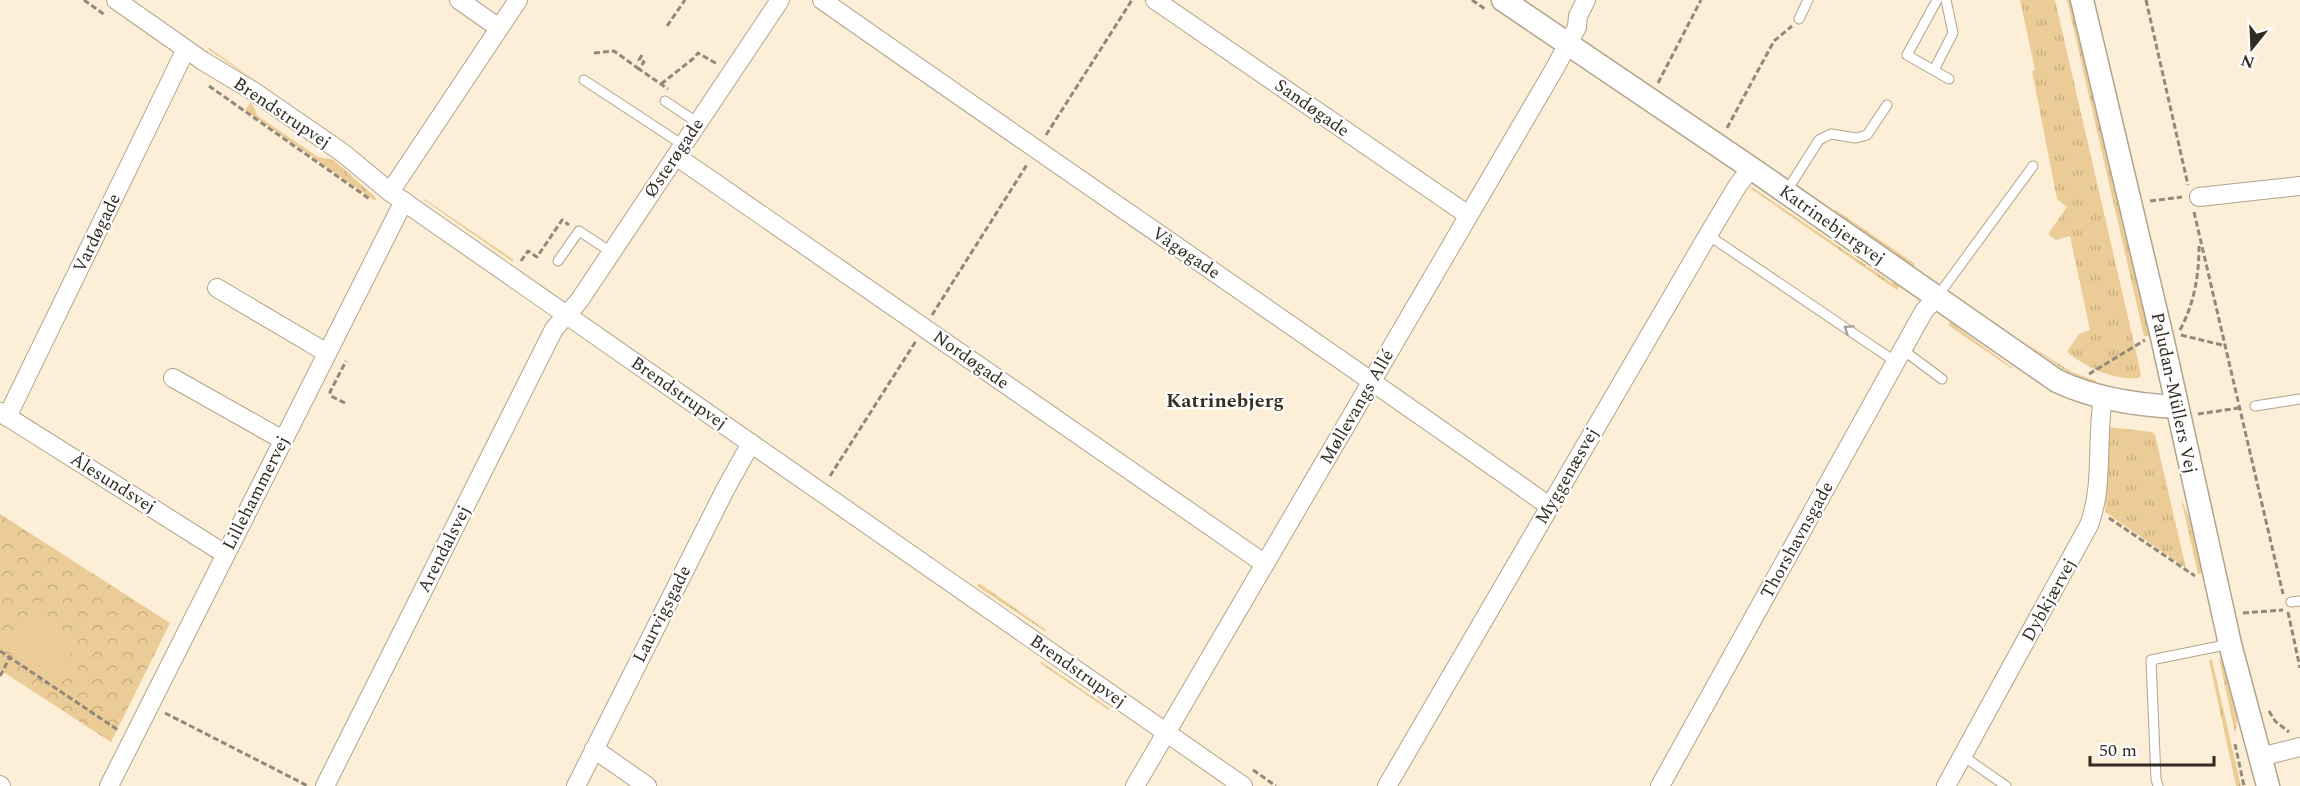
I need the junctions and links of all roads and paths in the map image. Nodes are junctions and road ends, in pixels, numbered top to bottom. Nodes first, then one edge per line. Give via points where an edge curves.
1 (84, 0) edge
2 (459, 0) edge
3 (518, 0) edge
4 (685, 0) edge
5 (780, 0) edge
6 (822, 0) edge
7 (1132, 0) edge
8 (1155, 0) edge
9 (1503, 0) edge
10 (1586, 0) edge
11 (1598, 0) edge
12 (1701, 0) edge
13 (1808, 0) edge
14 (1937, 0) edge
15 (1947, 0) edge
16 (2082, 0) edge
17 (2146, 0) edge
18 (91, 2) edge
19 (111, 8) edge
20 (1798, 19) joint
21 (667, 26) dead end
22 (499, 28) junction
23 (1573, 36) junction
24 (186, 50) junction
25 (594, 52) dead end
26 (642, 55) dead end
27 (639, 69) junction
28 (1934, 70) junction
29 (730, 74) junction
30 (1949, 79) dead end
31 (584, 80) dead end
32 (1658, 82) dead end
33 (661, 84) junction
34 (208, 86) dead end
35 (665, 101) joint
36 (1887, 105) dead end
37 (698, 123) junction
38 (1726, 130) dead end
39 (679, 150) junction
40 (1036, 151) junction
41 (2033, 166) dead end
42 (1740, 184) junction
43 (2300, 186) edge
44 (1786, 192) junction
45 (2195, 197) junction
46 (2148, 201) dead end
47 (397, 203) junction
48 (1468, 215) junction
49 (2197, 226) junction
50 (579, 231) junction
51 (1708, 235) junction
52 (611, 252) junction
53 (521, 261) dead end
54 (558, 261) dead end
55 (217, 288) dead end
56 (1937, 297) junction
57 (567, 315) junction
58 (924, 327) junction
59 (2162, 337) junction
60 (2226, 346) junction
61 (327, 353) junction
62 (1900, 356) junction
63 (345, 361) dead end
64 (2094, 370) dead end
65 (173, 378) dead end
66 (1942, 379) dead end
67 (1372, 380) junction
68 (2103, 398) junction
69 (2300, 399) edge
70 (345, 403) dead end
71 (2255, 406) dead end
72 (2240, 408) junction
73 (2187, 411) junction
74 (4, 414) edge
75 (283, 440) junction
76 (751, 443) junction
77 (830, 476) dead end
78 (1549, 506) junction
79 (2095, 508) junction
80 (225, 554) junction
81 (1265, 564) junction
82 (2197, 577) dead end
83 (2293, 605) edge
84 (2243, 614) dead end
85 (2230, 645) junction
86 (0, 651) edge
87 (10, 657) junction
88 (2300, 668) edge
89 (0, 676) edge
90 (150, 705) junction
91 (1167, 733) junction
92 (132, 740) junction
93 (2300, 747) edge
94 (594, 749) junction
95 (1963, 756) junction
96 (2260, 757) junction
97 (109, 786) edge
98 (308, 786) edge
99 (325, 786) edge
100 (576, 786) edge
101 (647, 786) edge
102 (1135, 786) edge
103 (1243, 786) edge
104 (1387, 786) edge
105 (1660, 786) edge
106 (1946, 786) edge
107 (2006, 786) edge
108 (2158, 786) edge
109 (2268, 786) edge

1 - 18 path
2 - 22 street
3 - 22 street, Lillehammervej
4 - 21 path
5 - 29 street, Østerøgade
6 - 40 street, Vågøgade
7 - 40 path
8 - 48 street, Sandøgade
9 - 23 street, Katrinebjergvej
10 - 23 street, Møllevangs Allé
11 - 23 street, Møllevangs Allé via 1588,20
12 - 32 path
13 - 20 lane
14 - 28 lane via 1907,55
15 - 28 lane via 1953,33
16 - 59 street, Paludan-Müllers Vej
17 - 45 path
18 - 19 path
19 - 24 street, Brendstrupvej
20 - 38 path via 1774,41
22 - 47 street, Lillehammervej
23 - 42 street, Katrinebjergvej
23 - 48 street, Møllevangs Allé
24 - 47 street, Brendstrupvej via 342,153
24 - 74 street, Vardøgade
25 - 27 path via 614,51
26 - 27 path via 639,60 644,62
27 - 33 path
28 - 30 lane
29 - 33 path via 698,52
29 - 37 street, Østerøgade
31 - 39 lane
33 - 35 path via 670,90
34 - 47 path
35 - 37 lane
36 - 44 lane via 1867,135 1856,138 1831,134 1820,140
37 - 39 street, Østerøgade
39 - 52 street, Østerøgade
39 - 58 street, Nordøgade
40 - 58 path
40 - 67 street, Vågøgade
41 - 56 lane
42 - 44 street, Katrinebjergvej
42 - 51 street, Myggenæsvej
43 - 45 street
44 - 56 street, Katrinebjergvej
45 - 46 path
45 - 49 path
47 - 57 street, Brendstrupvej
47 - 61 street, Lillehammervej
48 - 67 street, Møllevangs Allé
49 - 60 path
49 - 60 path via 2195,291 2190,312 2178,334
50 - 52 lane
50 - 53 path via 562,220 537,257 528,251
50 - 54 lane
62 -> 51 lane
51 - 78 street, Myggenæsvej
52 - 57 street, Østerøgade
55 - 61 street
56 - 62 street, Thorshavnsgade via 1924,311
56 - 68 street, Katrinebjergvej via 2057,381
57 - 76 street, Brendstrupvej
57 - 99 street, Arendalsvej via 554,329
58 - 77 path
58 - 81 street, Nordøgade
59 - 64 path via 2142,341
59 - 73 street, Paludan-Müllers Vej
60 - 72 path
61 - 75 street, Lillehammervej
62 - 66 lane
62 - 105 street, Thorshavnsgade
63 - 70 path via 330,392
65 - 75 street
67 - 78 street, Vågøgade
67 - 81 street, Møllevangs Allé
68 - 73 street, Katrinebjergvej
68 - 79 street, Dybkjærvej
69 - 71 lane
72 - 73 path
72 - 83 path
73 - 85 street, Paludan-Müllers Vej
74 - 80 street, Ålesundsvej
75 - 80 street, Lillehammervej
76 - 91 street, Brendstrupvej
76 - 94 street, Laurvigsgade
78 - 104 street, Myggenæsvej
79 - 82 path
79 - 95 street, Dybkjærvej via 2083,538
80 - 90 street, Lillehammervej
81 - 91 street, Møllevangs Allé
83 - 84 path
83 - 88 path
85 - 96 street, Paludan-Müllers Vej
85 - 108 lane via 2151,660
86 - 87 path
87 - 89 path
87 - 92 path
90 - 92 street, Lillehammervej
90 - 98 path
91 - 102 street, Møllevangs Allé
91 - 103 street, Brendstrupvej
92 - 97 street, Lillehammervej
93 - 96 street
94 - 100 street, Laurvigsgade
94 - 101 street
95 - 106 street, Dybkjærvej
95 - 107 lane
96 - 109 street, Paludan-Müllers Vej

